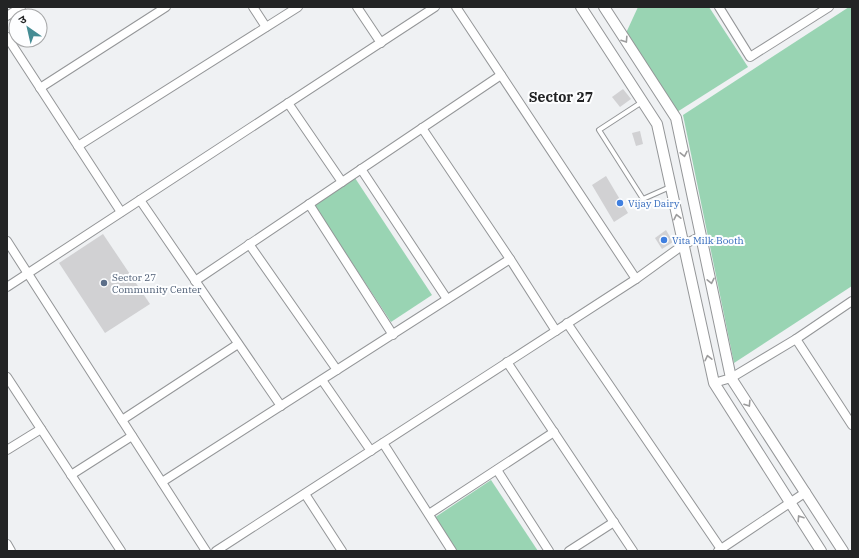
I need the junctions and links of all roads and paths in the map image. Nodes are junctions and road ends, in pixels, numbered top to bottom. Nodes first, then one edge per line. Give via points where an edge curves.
1 (21, 7) edge
2 (166, 7) edge
3 (253, 7) edge
4 (298, 7) edge
5 (358, 7) edge
6 (435, 7) edge
7 (456, 7) edge
8 (581, 7) edge
9 (604, 7) edge
10 (829, 7) edge
11 (723, 8) edge
12 (7, 16) edge
13 (266, 27) junction
14 (7, 37) edge
15 (381, 43) junction
16 (501, 75) junction
17 (40, 88) junction
18 (642, 101) junction
19 (288, 103) junction
20 (422, 128) junction
21 (78, 146) junction
22 (361, 169) junction
23 (342, 182) junction
24 (670, 187) junction
25 (140, 200) junction
26 (309, 204) junction
27 (121, 212) junction
28 (701, 236) junction
29 (7, 241) edge
30 (250, 244) junction
31 (683, 245) junction
32 (510, 259) junction
33 (28, 273) junction
34 (636, 279) junction
35 (195, 281) junction
36 (7, 287) edge
37 (447, 299) junction
38 (852, 302) edge
39 (567, 323) junction
40 (556, 331) junction
41 (393, 336) junction
42 (796, 339) junction
43 (238, 344) junction
44 (507, 362) junction
45 (337, 370) junction
46 (731, 378) junction
47 (322, 380) junction
48 (8, 382) edge
49 (714, 383) junction
50 (281, 406) junction
51 (122, 420) junction
52 (852, 425) edge
53 (41, 429) junction
54 (554, 432) junction
55 (132, 436) junction
56 (383, 443) junction
57 (7, 450) edge
58 (370, 451) junction
59 (497, 470) junction
60 (71, 475) junction
61 (162, 482) junction
62 (806, 492) junction
63 (305, 494) junction
64 (790, 503) junction
65 (429, 514) junction
66 (614, 522) junction
67 (7, 544) edge
68 (719, 550) edge
69 (11, 551) edge
70 (121, 551) edge
71 (206, 551) edge
72 (216, 551) edge
73 (342, 551) edge
74 (452, 551) edge
75 (549, 551) edge
76 (569, 551) edge
77 (633, 551) edge
78 (821, 551) edge
79 (843, 551) edge

1 - 12 street
2 - 17 street
3 - 13 street
4 - 13 street
5 - 15 street
6 - 15 street
7 - 16 street
8 - 18 street
9 -> 28 street via 676,118
10 - 11 street via 750,57
13 - 21 street
14 - 17 street
15 - 19 street
16 - 20 street
16 - 34 street
17 - 21 street
18 - 24 street via 657,124
18 - 24 lane via 599,130 643,199
19 - 23 street
19 - 25 street
20 - 22 street
20 - 32 street
21 - 27 street
22 - 23 street
22 - 37 street
23 - 26 street
31 -> 24 street
25 - 27 street
25 - 35 street
26 - 30 street
26 - 41 street
27 - 33 street
28 - 31 street
28 -> 46 street
29 - 33 street
30 - 35 street
30 - 45 street
31 - 34 street
49 -> 31 street
32 - 37 street
32 - 40 street
33 - 36 street
33 - 51 street
34 - 39 street
35 - 43 street
37 - 41 street
38 - 42 street
39 - 40 street
39 - 68 street
40 - 44 street
41 - 45 street
42 - 46 street
42 - 52 street
43 - 50 street
43 - 51 street
44 - 54 street
44 - 56 street
45 - 47 street
46 - 49 street
46 -> 62 street
47 - 50 street
47 - 58 street
48 - 53 street
49 - 64 street
50 - 61 street
51 - 55 street
53 - 57 street
53 - 60 street
54 - 59 street
54 - 66 street
55 - 60 street
55 - 61 street
56 - 58 street
56 - 65 street
58 - 63 street
59 - 65 street
59 - 75 street
60 - 70 street
61 - 71 street
62 - 64 street
62 - 79 street
63 - 72 street
63 - 73 street
64 - 68 street
78 -> 64 street
65 - 74 street
66 - 76 street
66 - 77 street
67 - 69 street

